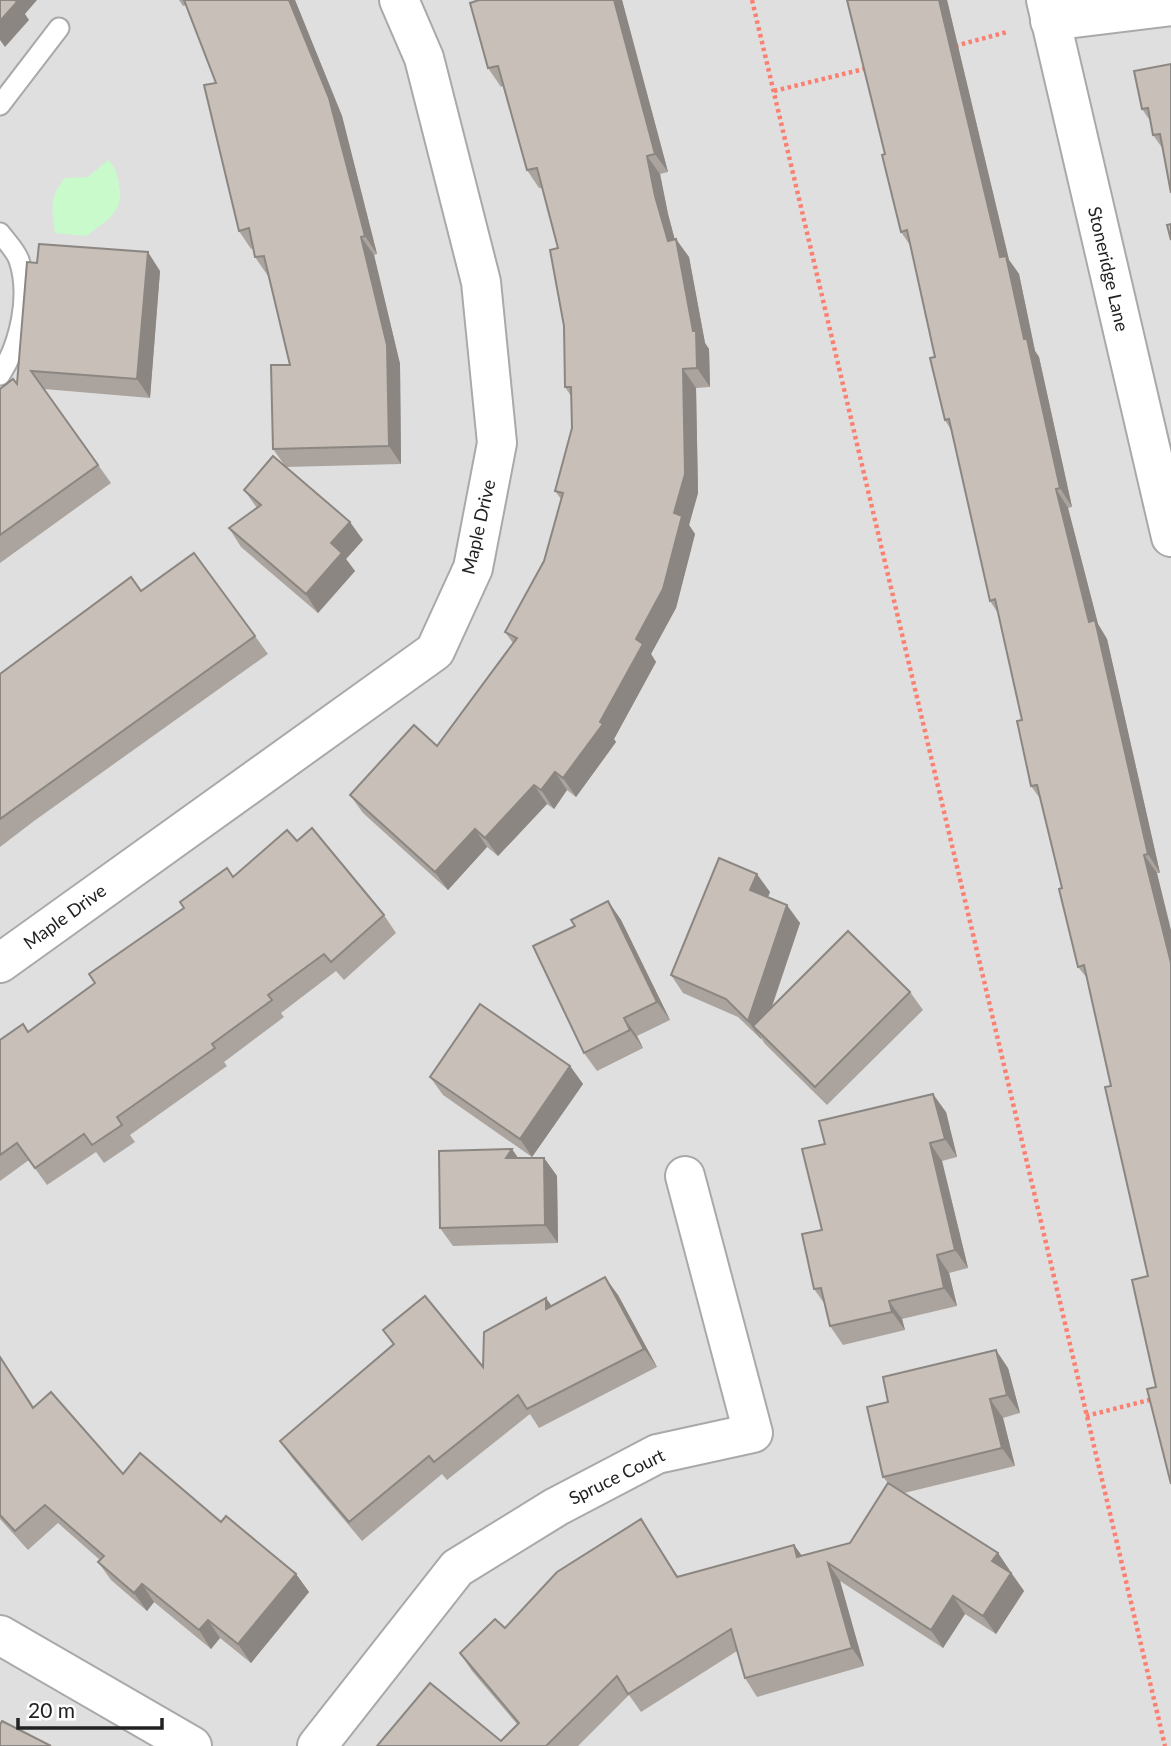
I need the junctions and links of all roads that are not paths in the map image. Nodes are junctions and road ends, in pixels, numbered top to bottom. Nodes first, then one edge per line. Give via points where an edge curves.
1 (399, 0) edge
2 (1171, 6) edge
3 (1048, 10) edge
4 (59, 28) dead end
5 (0, 105) edge
6 (0, 233) edge
7 (0, 375) edge
8 (1171, 537) edge
9 (0, 963) edge
10 (685, 1176) dead end
11 (0, 1635) edge
12 (191, 1746) edge
13 (317, 1746) edge

1 - 9 street, Maple Drive via 424,58 481,282 497,443 473,568 435,652
2 - 3 street
3 - 8 street, Stoneridge Lane
4 - 5 lane
6 - 7 lane via 19,258 23,296 18,334
10 - 13 street, Spruce Court via 753,1433 657,1454 556,1507 457,1569
11 - 12 street

